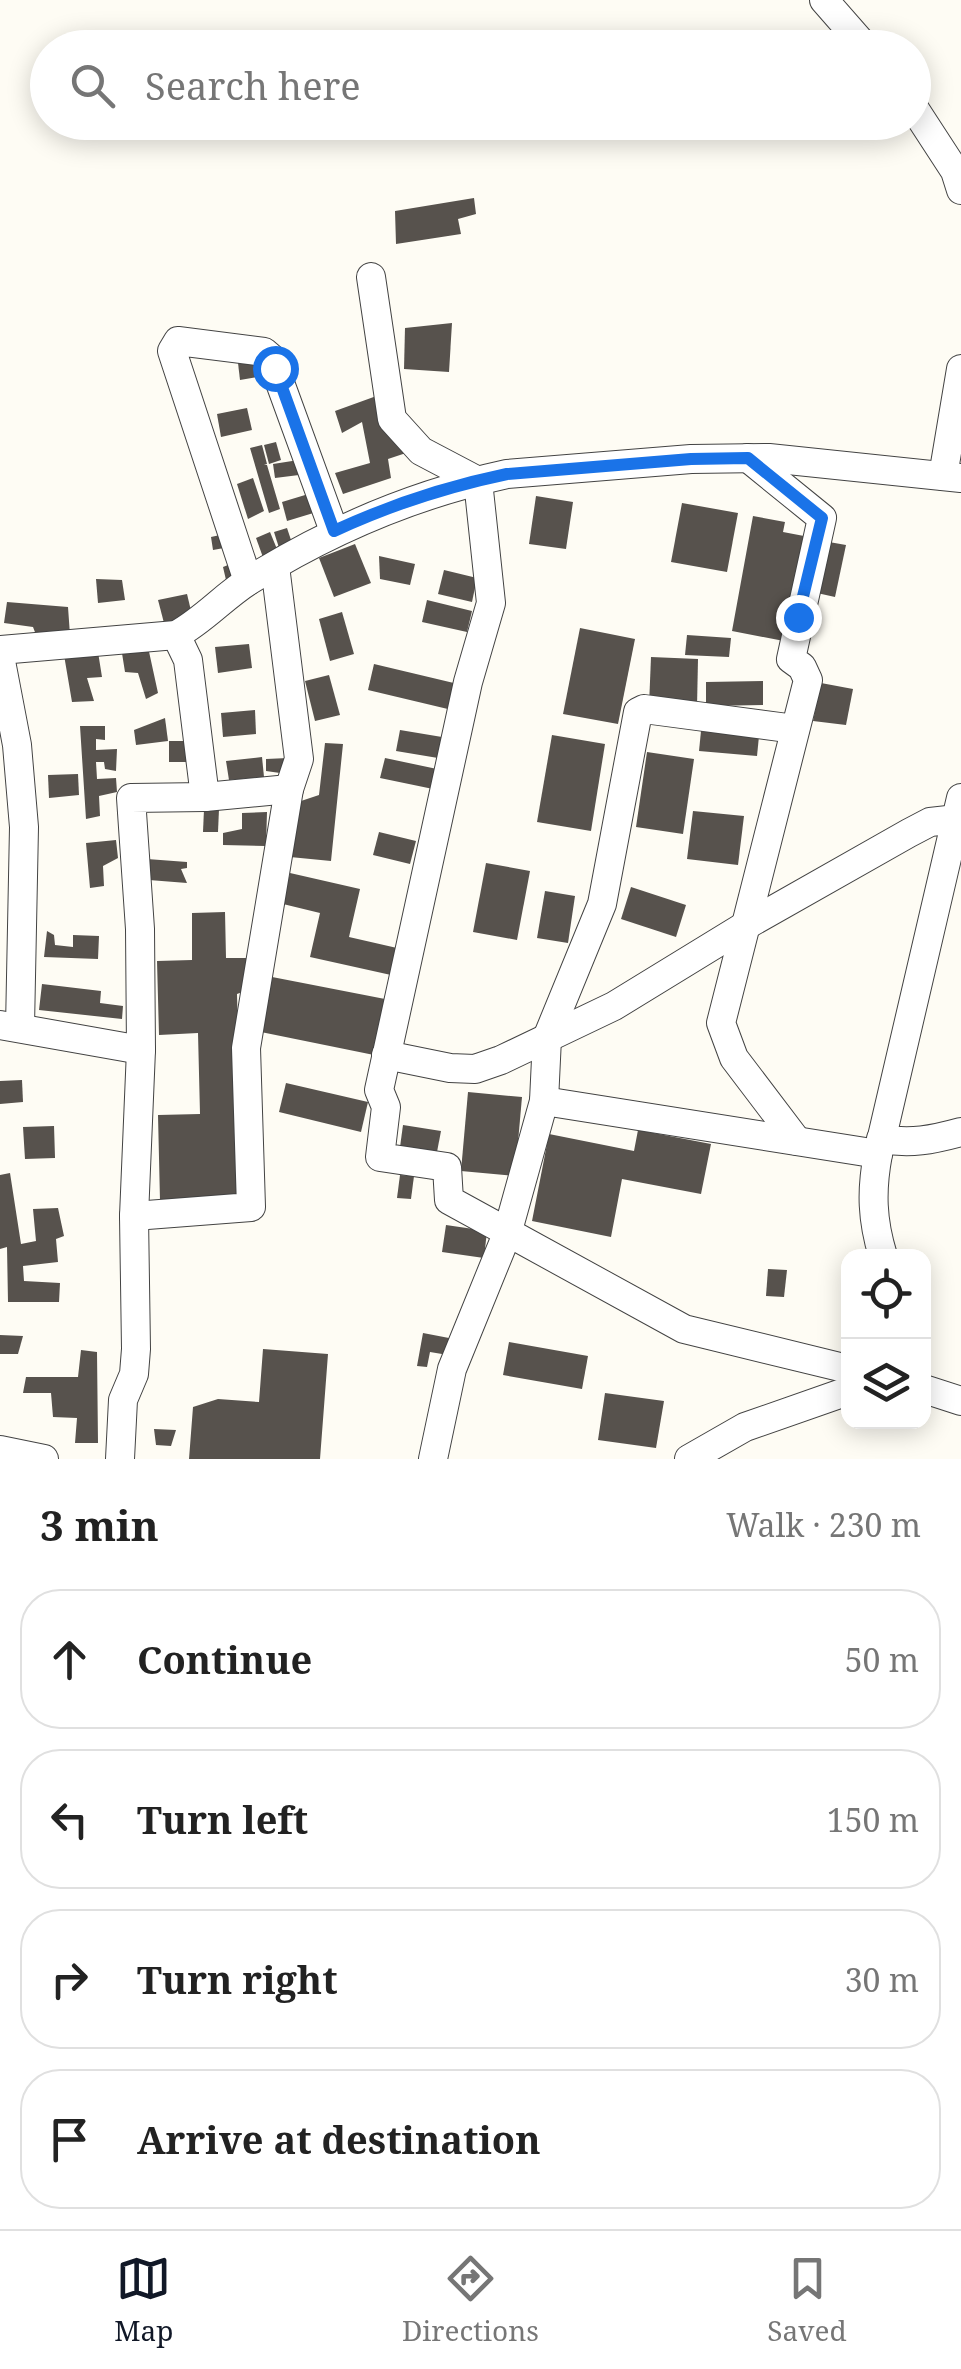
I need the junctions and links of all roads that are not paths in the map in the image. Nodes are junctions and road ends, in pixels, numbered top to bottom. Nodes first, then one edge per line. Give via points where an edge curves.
1 (824, 0) edge
2 (850, 30) edge
3 (931, 134) edge
4 (961, 190) edge
5 (371, 277) dead end
6 (961, 369) edge
7 (748, 458) junction
8 (953, 467) edge
9 (478, 480) junction
10 (334, 531) junction
11 (275, 566) junction
12 (248, 581) junction
13 (176, 635) junction
14 (0, 652) edge
15 (795, 729) junction
16 (289, 790) junction
17 (206, 797) junction
18 (959, 808) edge
19 (743, 927) junction
20 (10, 1026) edge
21 (547, 1038) junction
22 (141, 1050) junction
23 (386, 1055) junction
24 (544, 1100) junction
25 (961, 1132) edge
26 (797, 1141) junction
27 (879, 1146) junction
28 (134, 1216) junction
29 (507, 1234) junction
30 (881, 1249) edge
31 (841, 1367) edge
32 (931, 1392) edge
33 (841, 1394) edge
34 (961, 1401) edge
35 (0, 1450) edge
36 (44, 1459) edge
37 (120, 1459) edge
38 (433, 1459) edge
39 (689, 1459) edge

1 - 2 street
3 - 4 street
5 - 9 street via 392,419 421,452
6 - 8 street
7 - 8 street
7 - 9 street
7 - 15 street via 822,518 791,659 808,680
9 - 10 street
9 - 23 street via 491,603
10 - 11 street
10 - 12 street via 271,358 178,341 172,351
11 - 12 street
11 - 16 street via 299,759
12 - 13 street
13 - 14 street
13 - 17 street via 188,660
14 - 20 street via 24,827
15 - 19 street
15 - 21 street via 638,712 602,904
16 - 17 street
16 - 28 street via 246,1048 251,1207
17 - 22 street via 131,798
18 - 19 street
18 - 27 street
19 - 21 street via 614,1006
19 - 26 street via 721,1022 724,1038
20 - 22 street
21 - 23 street via 475,1069
21 - 24 street
22 - 28 street
23 - 29 street via 380,1157 448,1166 449,1200
24 - 26 street
24 - 29 street
25 - 27 street
26 - 27 street
27 - 30 street via 872,1220
28 - 37 street via 136,1350 123,1400
29 - 31 street via 684,1329
29 - 38 street via 452,1369
32 - 34 street
33 - 39 street via 745,1428
35 - 36 street

